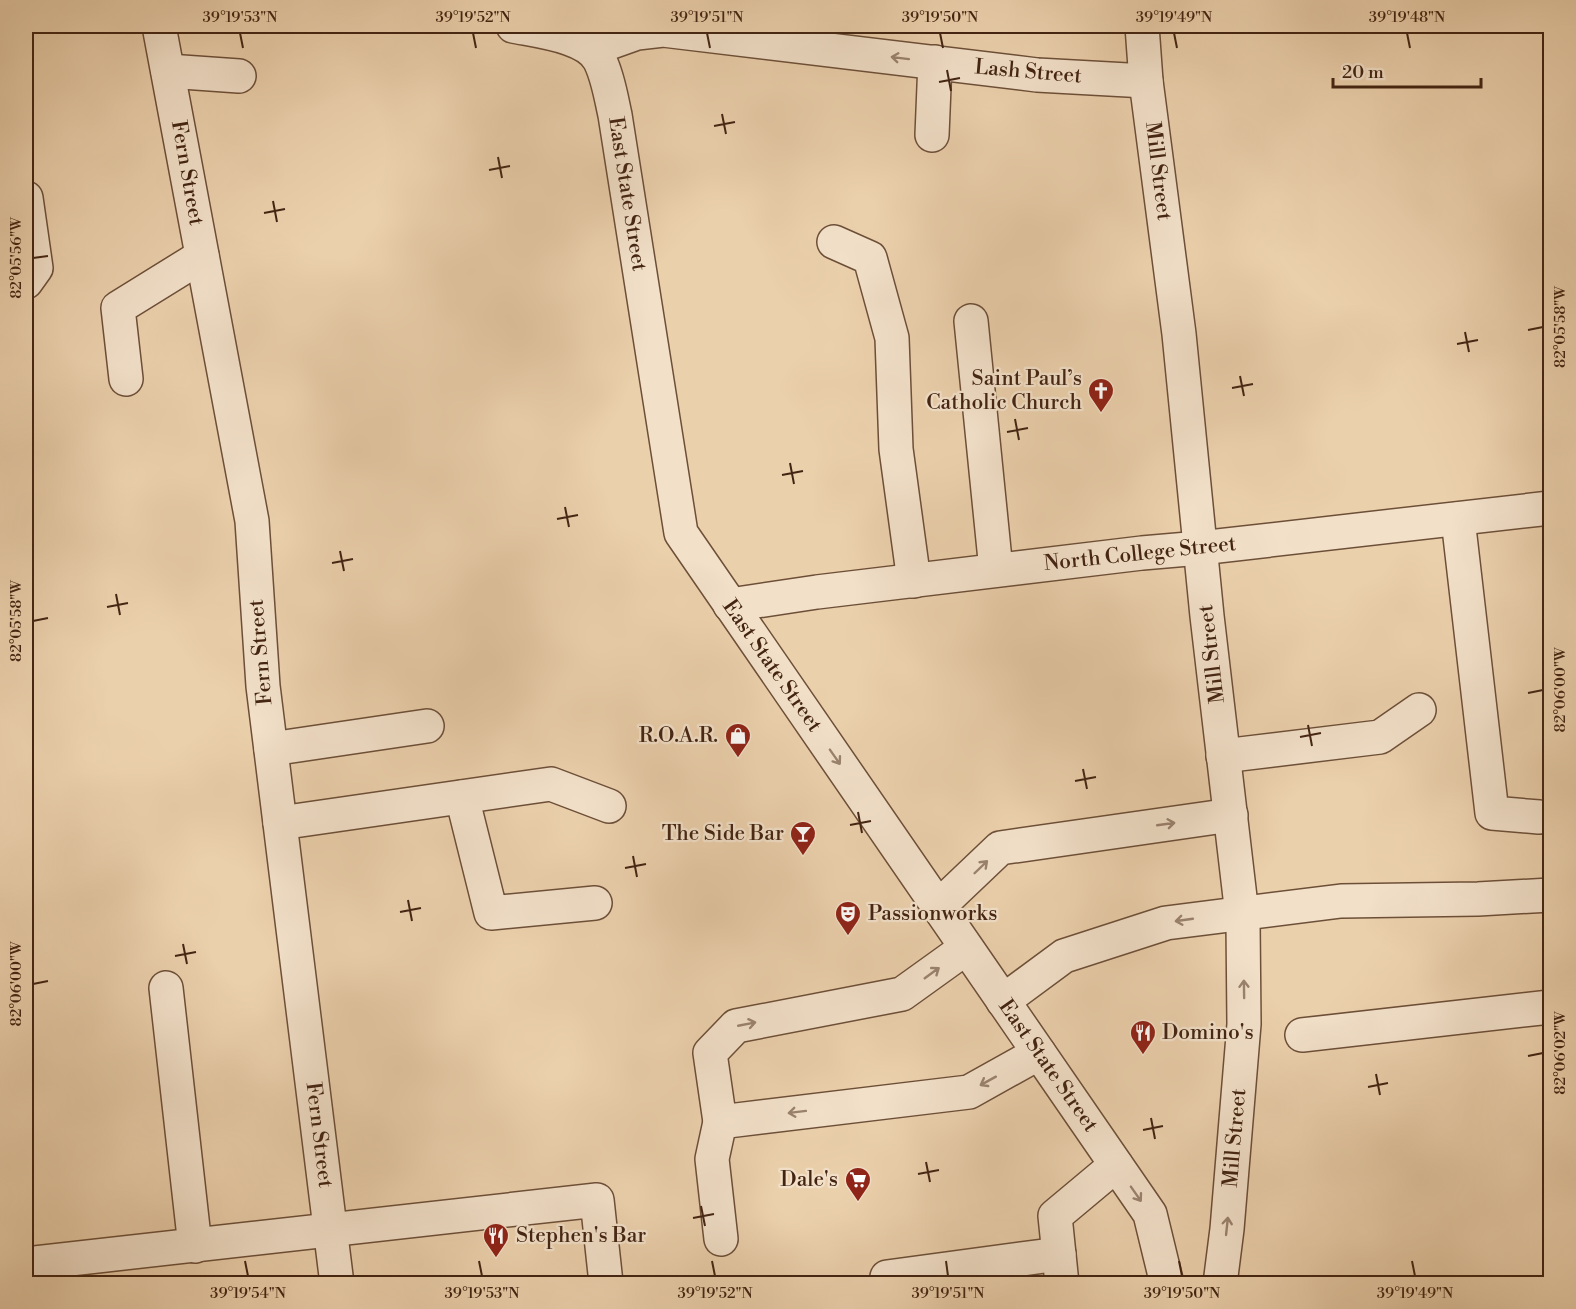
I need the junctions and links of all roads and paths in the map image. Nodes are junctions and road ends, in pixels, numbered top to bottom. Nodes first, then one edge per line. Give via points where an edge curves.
1 (159, 26) edge
2 (513, 26) edge
3 (1149, 26) edge
4 (592, 49) junction
5 (935, 62) junction
6 (168, 71) junction
7 (239, 76) dead end
8 (1146, 81) junction
9 (932, 135) dead end
10 (26, 198) edge
11 (834, 242) dead end
12 (202, 256) junction
13 (26, 282) edge
14 (971, 321) dead end
15 (126, 379) dead end
16 (1551, 508) edge
17 (1458, 519) junction
18 (1200, 548) junction
19 (996, 570) junction
20 (914, 580) junction
21 (730, 605) junction
22 (1419, 710) dead end
23 (428, 726) dead end
24 (271, 749) junction
25 (1223, 756) junction
26 (462, 797) junction
27 (609, 806) dead end
28 (1230, 815) junction
29 (1539, 817) dead end
30 (280, 823) junction
31 (1551, 895) edge
32 (595, 903) dead end
33 (938, 908) junction
34 (1242, 912) junction
35 (966, 948) junction
36 (166, 988) dead end
37 (1003, 1001) junction
38 (1551, 1007) edge
39 (1302, 1035) dead end
40 (1039, 1053) junction
41 (720, 1122) junction
42 (1116, 1165) junction
43 (331, 1230) junction
44 (721, 1239) dead end
45 (195, 1246) junction
46 (26, 1264) edge
47 (1060, 1269) edge
48 (606, 1283) edge
49 (337, 1284) edge
50 (888, 1284) edge
51 (1167, 1284) edge
52 (1220, 1284) edge

1 - 6 street, Fern Street
2 - 4 street
3 - 8 street, Mill Street
5 -> 4 street, Lash Street via 663,30 637,33
4 - 21 street, East State Street via 600,60 615,115 681,533
5 - 8 street, Lash Street via 1037,75
5 - 9 street
6 - 7 street
6 - 12 street, Fern Street
8 - 18 street, Mill Street via 1179,334
10 - 13 street via 36,268
11 - 20 street via 870,258 892,338 896,449
12 - 15 street via 118,308
12 - 24 street, Fern Street via 252,521
14 - 19 street
16 - 17 street, North College Street
17 - 18 street, North College Street
17 - 29 street via 1492,813
18 - 19 street, North College Street
18 - 25 street, Mill Street
19 - 20 street, North College Street
20 - 21 street, North College Street
21 -> 33 street, East State Street
22 - 25 street via 1380,737
23 - 24 street
24 - 30 street, Fern Street
25 - 28 street, Mill Street
26 - 27 street via 551,784
26 - 30 street
26 - 32 street via 491,913
33 -> 28 street via 1000,848
28 - 34 street, Mill Street
30 - 43 street, Fern Street
31 - 34 street via 1341,901
33 - 35 street, East State Street
34 -> 37 street via 1166,923 1064,956
52 -> 34 street, Mill Street via 1244,1024
35 - 37 street, East State Street
41 -> 35 street via 710,1053 736,1026 902,994
36 - 45 street
37 - 40 street, East State Street
38 - 39 street
40 -> 41 street via 969,1092
40 - 42 street, East State Street
41 - 44 street via 712,1159
42 - 47 street via 1055,1216
42 -> 51 street, East State Street via 1150,1214
43 - 45 street
43 - 48 street via 597,1200
43 - 49 street, Fern Street
45 - 46 street
47 - 50 street via 887,1277

